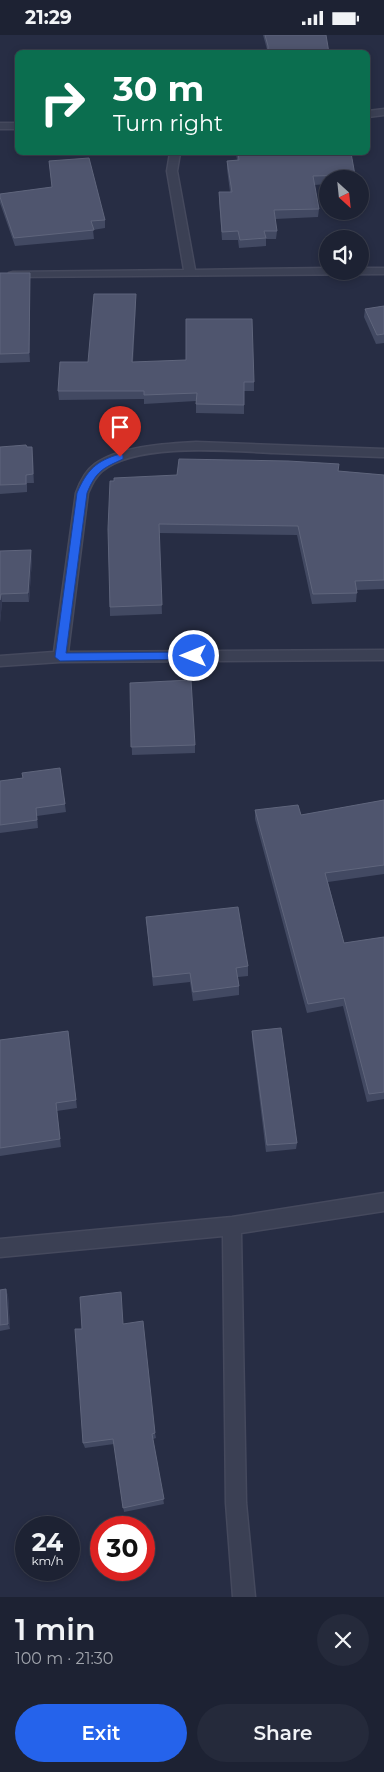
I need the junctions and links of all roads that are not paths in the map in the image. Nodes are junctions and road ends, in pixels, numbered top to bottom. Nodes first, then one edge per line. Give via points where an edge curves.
1 (384, 112) edge
2 (370, 114) edge
3 (0, 126) edge
4 (15, 126) edge
5 (175, 155) edge
6 (384, 271) edge
7 (190, 273) junction
8 (13, 275) edge
9 (384, 453) edge
10 (384, 655) edge
11 (60, 657) junction
12 (0, 661) edge
13 (384, 1202) edge
14 (232, 1226) junction
15 (0, 1248) edge
16 (244, 1597) edge

1 - 2 street
3 - 4 street
5 - 7 street via 172,171
6 - 7 street
7 - 8 street
9 - 11 street via 196,446 162,448 120,457 99,467 89,477 82,493
10 - 11 street
11 - 12 street
13 - 14 street
14 - 15 street
14 - 16 street via 236,1503

